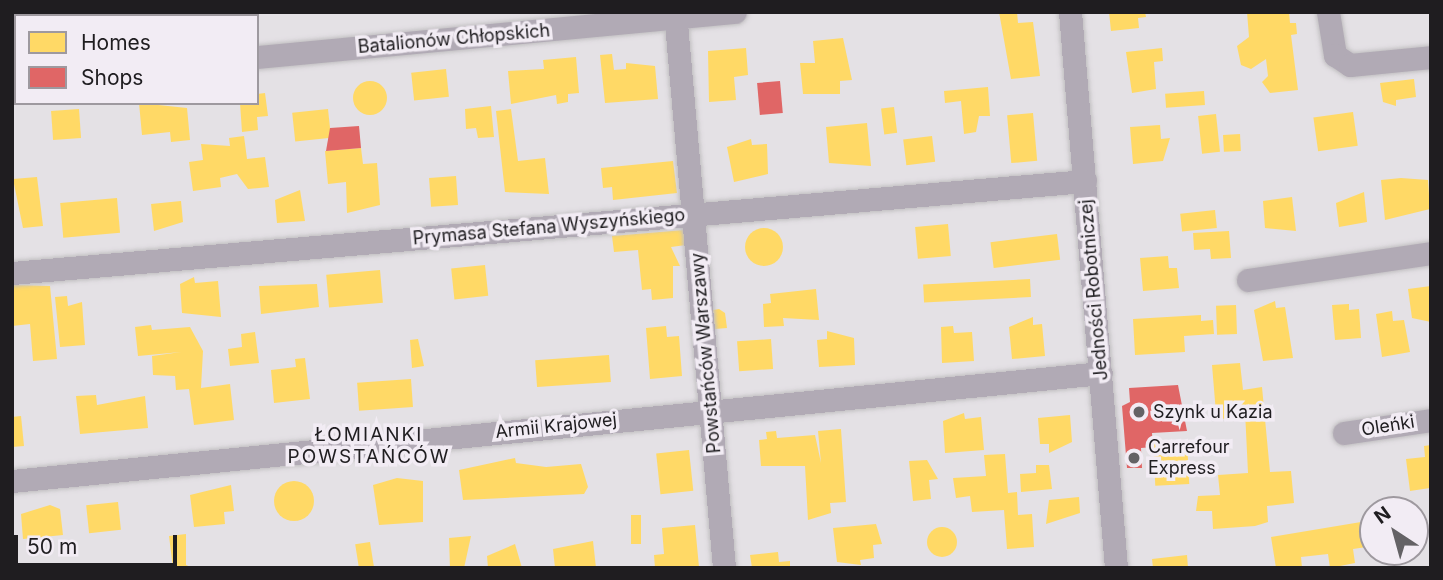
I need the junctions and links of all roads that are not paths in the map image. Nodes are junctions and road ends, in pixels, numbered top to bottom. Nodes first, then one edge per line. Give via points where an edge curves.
1 (735, 12) edge
2 (1070, 12) edge
3 (1328, 12) edge
4 (675, 15) edge
5 (259, 57) edge
6 (1431, 57) edge
7 (1085, 181) junction
8 (694, 214) junction
9 (1431, 253) edge
10 (12, 273) edge
11 (1248, 280) dead end
12 (1101, 373) junction
13 (711, 411) junction
14 (1431, 420) edge
15 (1344, 433) dead end
16 (12, 481) edge
17 (724, 568) edge
18 (1116, 568) edge

1 - 4 street, Batalionów Chłopskich
2 - 7 street, Jedności Robotniczej
3 - 6 street via 1335,55 1358,68
4 - 5 street, Batalionów Chłopskich
4 - 8 street, Powstańców Warszawy
7 - 8 street, Prymasa Stefana Wyszyńskiego
7 - 12 street, Jedności Robotniczej
8 - 10 street, Prymasa Stefana Wyszyńskiego
8 - 13 street, Powstańców Warszawy
9 - 11 street
12 - 13 street, Armii Krajowej
12 - 18 street, Jedności Robotniczej
13 - 16 street, Armii Krajowej
13 - 17 street, Powstańców Warszawy
14 - 15 street, Oleńki

